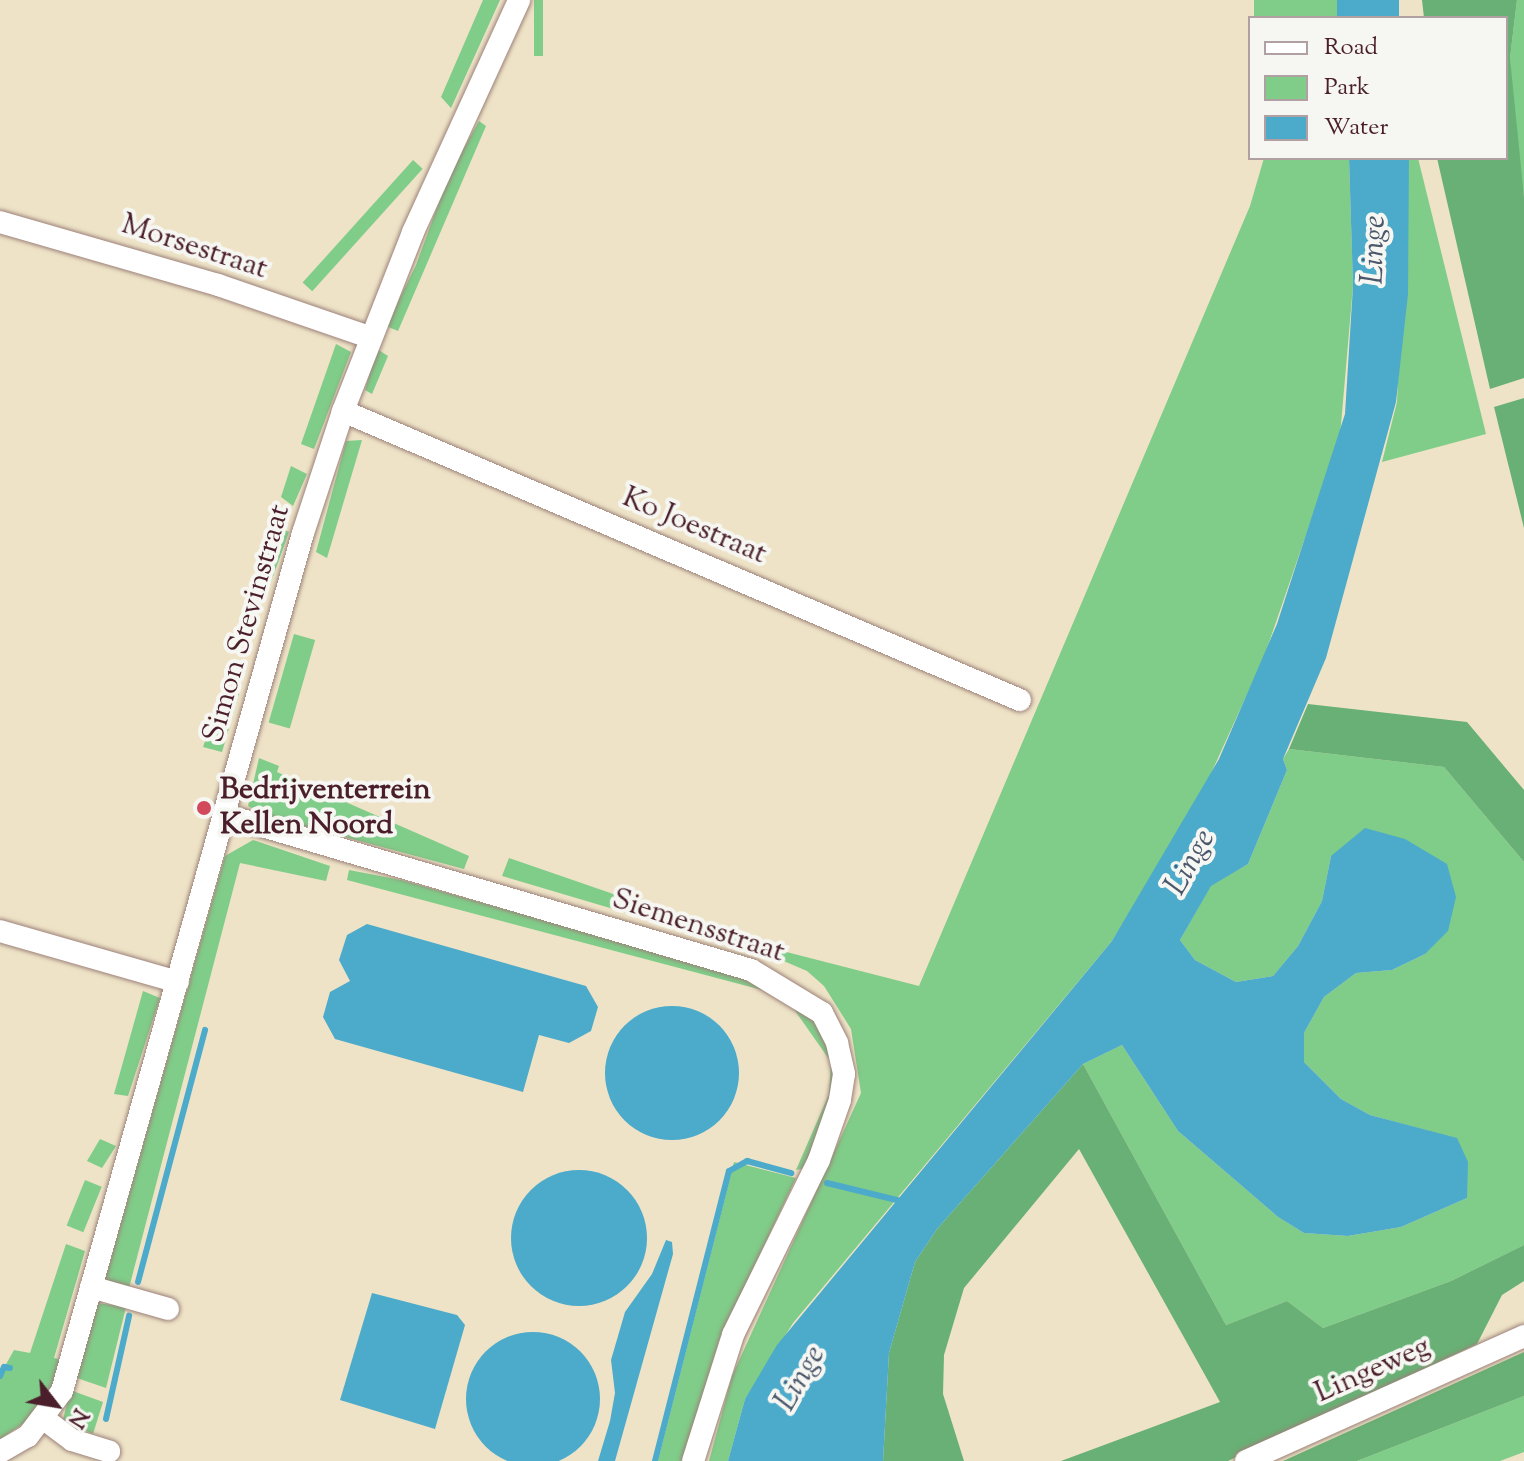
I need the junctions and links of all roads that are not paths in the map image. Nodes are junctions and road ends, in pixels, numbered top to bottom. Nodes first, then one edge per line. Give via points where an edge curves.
1 (519, 0) edge
2 (0, 222) edge
3 (369, 337) junction
4 (343, 411) junction
5 (1020, 700) dead end
6 (225, 815) junction
7 (0, 931) edge
8 (178, 982) junction
9 (91, 1287) junction
10 (168, 1309) dead end
11 (1524, 1336) edge
12 (44, 1419) junction
13 (109, 1451) dead end
14 (0, 1452) edge
15 (693, 1461) edge
16 (1246, 1461) edge

1 - 3 street, Simon Stevinstraat
2 - 3 street, Morsestraat via 218,285
3 - 4 street, Simon Stevinstraat
4 - 5 street, Ko Joestraat
4 - 6 street, Simon Stevinstraat via 303,533
6 - 8 street, Simon Stevinstraat
6 - 15 street, Siemensstraat via 751,970 822,1013 844,1074 840,1100 819,1160 733,1335
7 - 8 street
8 - 9 street, Simon Stevinstraat
9 - 10 street
9 - 12 street, Simon Stevinstraat via 62,1391
11 - 16 street, Lingeweg
12 - 13 street via 72,1440
12 - 14 street

